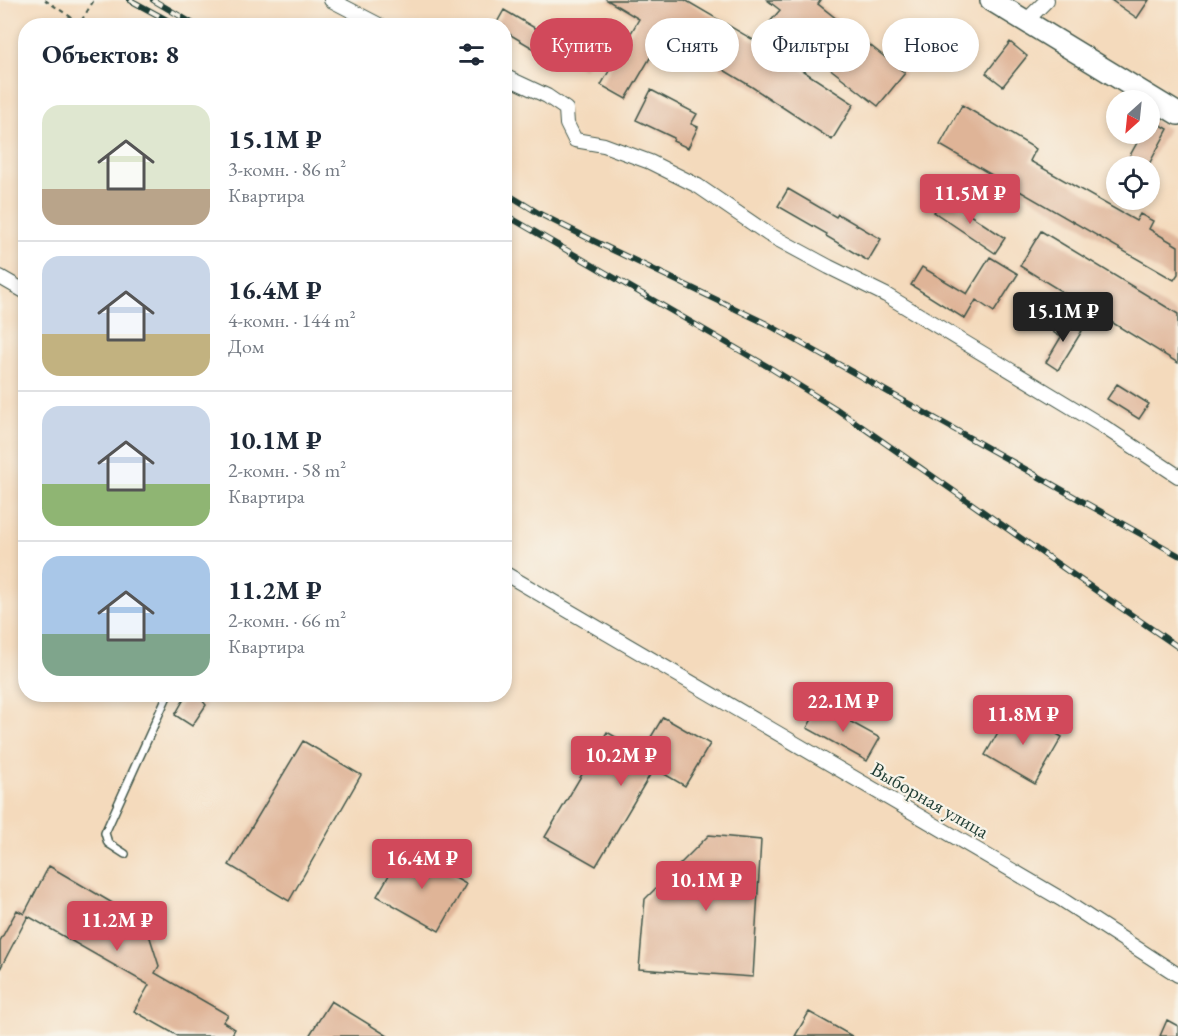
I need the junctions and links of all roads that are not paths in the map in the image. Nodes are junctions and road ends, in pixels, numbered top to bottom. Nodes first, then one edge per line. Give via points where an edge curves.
1 (330, 0) edge
2 (991, 0) edge
3 (1047, 0) edge
4 (365, 18) edge
5 (1026, 21) junction
6 (512, 80) edge
7 (1178, 114) edge
8 (0, 278) edge
9 (18, 288) edge
10 (1178, 476) edge
11 (512, 578) edge
12 (164, 702) edge
13 (125, 854) dead end
14 (1178, 975) edge

1 - 4 street
2 - 5 main road
3 - 5 street
5 - 7 main road
6 - 10 street via 566,109 567,124 575,140 604,145 650,162 698,186 768,234 886,295
8 - 9 street
11 - 14 street, Выборная улица via 1061,899
12 - 13 lane via 105,832 108,843

